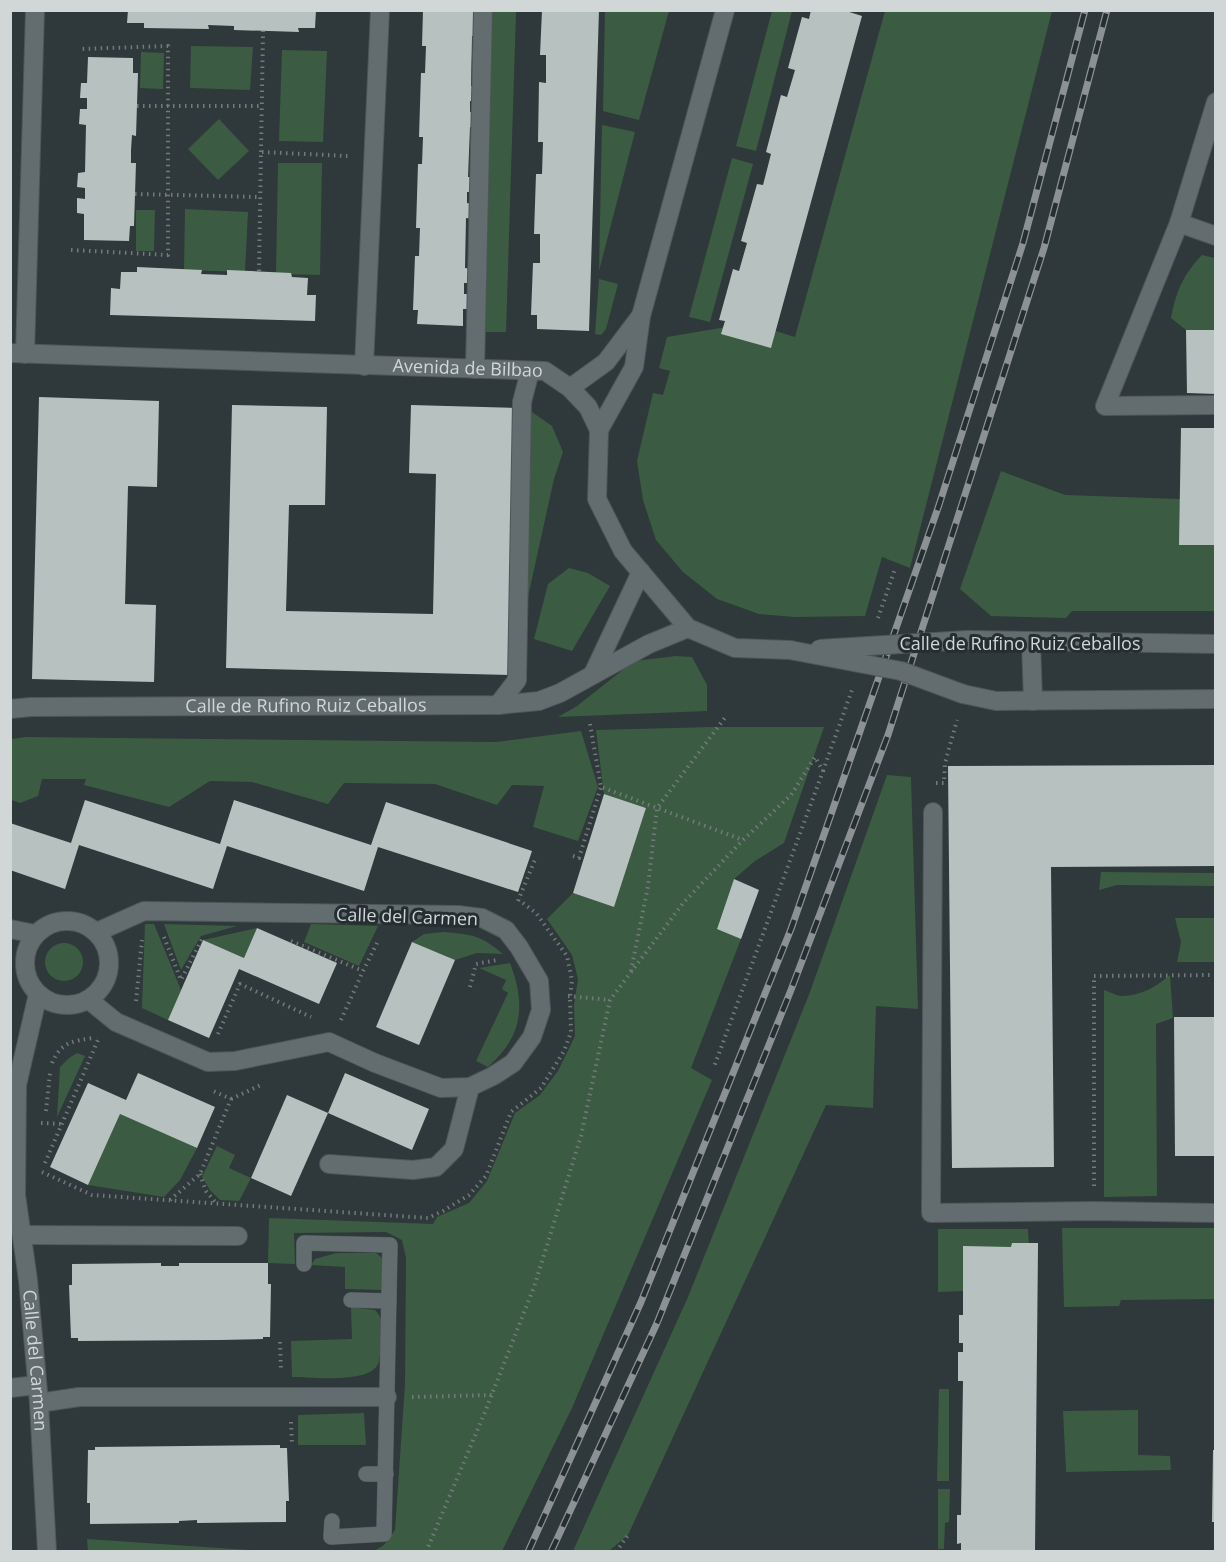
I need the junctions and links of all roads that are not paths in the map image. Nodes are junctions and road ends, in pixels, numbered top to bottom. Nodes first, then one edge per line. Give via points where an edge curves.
1 (35, 10) edge
2 (380, 10) edge
3 (483, 10) edge
4 (725, 10) edge
5 (1215, 102) edge
6 (1179, 223) junction
7 (1215, 236) edge
8 (641, 316) junction
9 (18, 353) edge
10 (364, 366) junction
11 (475, 369) junction
12 (530, 371) junction
13 (570, 388) junction
14 (1215, 405) edge
15 (598, 430) junction
16 (641, 572) junction
17 (688, 628) junction
18 (1031, 641) junction
19 (1215, 644) edge
20 (790, 650) junction
21 (593, 674) junction
22 (1215, 699) edge
23 (1033, 700) junction
24 (498, 705) junction
25 (10, 709) edge
26 (933, 812) road end
27 (10, 929) edge
28 (97, 932) junction
29 (35, 934) junction
30 (38, 994) junction
31 (89, 1000) junction
32 (470, 1087) junction
33 (330, 1164) dead end
34 (13, 1195) edge
35 (1215, 1213) edge
36 (22, 1235) junction
37 (238, 1236) dead end
38 (304, 1264) dead end
39 (351, 1300) dead end
40 (389, 1300) junction
41 (10, 1388) edge
42 (38, 1394) junction
43 (387, 1397) junction
44 (366, 1474) dead end
45 (386, 1474) junction
46 (332, 1521) dead end
47 (47, 1551) edge

1 - 9 street
2 - 10 street
3 - 11 street
4 - 8 street
5 - 6 street
6 - 7 street
6 - 14 street via 1105,406
8 - 13 street via 606,362
8 - 15 street via 634,368
9 - 10 street, Avenida de Bilbao
10 - 11 street, Avenida de Bilbao
11 - 12 street, Avenida de Bilbao
12 - 13 street, Avenida de Bilbao via 545,371
12 - 24 street via 522,402 517,680
13 - 15 street, Avenida de Bilbao via 588,406
15 - 16 street, Avenida de Bilbao via 597,499 623,551
16 - 17 street, Avenida de Bilbao
16 - 21 street
17 - 20 street, Avenida de Bilbao via 735,648
17 - 21 street, Calle de Rufino Ruiz Ceballos
18 - 19 street, Calle de Rufino Ruiz Ceballos
18 - 20 street, Calle de Rufino Ruiz Ceballos, bridge via 967,640
18 - 23 street
20 - 23 street, Calle de Rufino Ruiz Ceballos, bridge via 901,671 963,694 996,700
21 - 24 street, Calle de Rufino Ruiz Ceballos via 539,701
22 - 23 street, Calle de Rufino Ruiz Ceballos
24 - 25 street, Calle de Rufino Ruiz Ceballos
26 - 35 street via 931,1213
27 - 29 street
28 - 29 street via 86,924 59,921
28 - 31 street via 109,955 109,968 106,981
28 - 32 street, Calle del Carmen via 149,911 482,918 508,933 519,947 539,981 541,1010 532,1037 513,1063
29 - 30 street via 28,945 25,971
30 - 31 street via 62,1005
30 - 34 street, Calle del Carmen via 17,1085
31 - 32 street via 116,1022 207,1062 235,1061 329,1042 441,1089
32 - 33 street via 454,1149 436,1167 413,1170
34 - 36 street, Calle del Carmen
36 - 37 street
36 - 42 street, Calle del Carmen
38 - 40 lane via 304,1243 390,1245
39 - 40 lane
40 - 43 lane
41 - 42 street
42 - 43 street
42 - 47 street, Calle del Carmen
43 - 45 lane
44 - 45 lane
45 - 46 lane via 384,1534 331,1537

